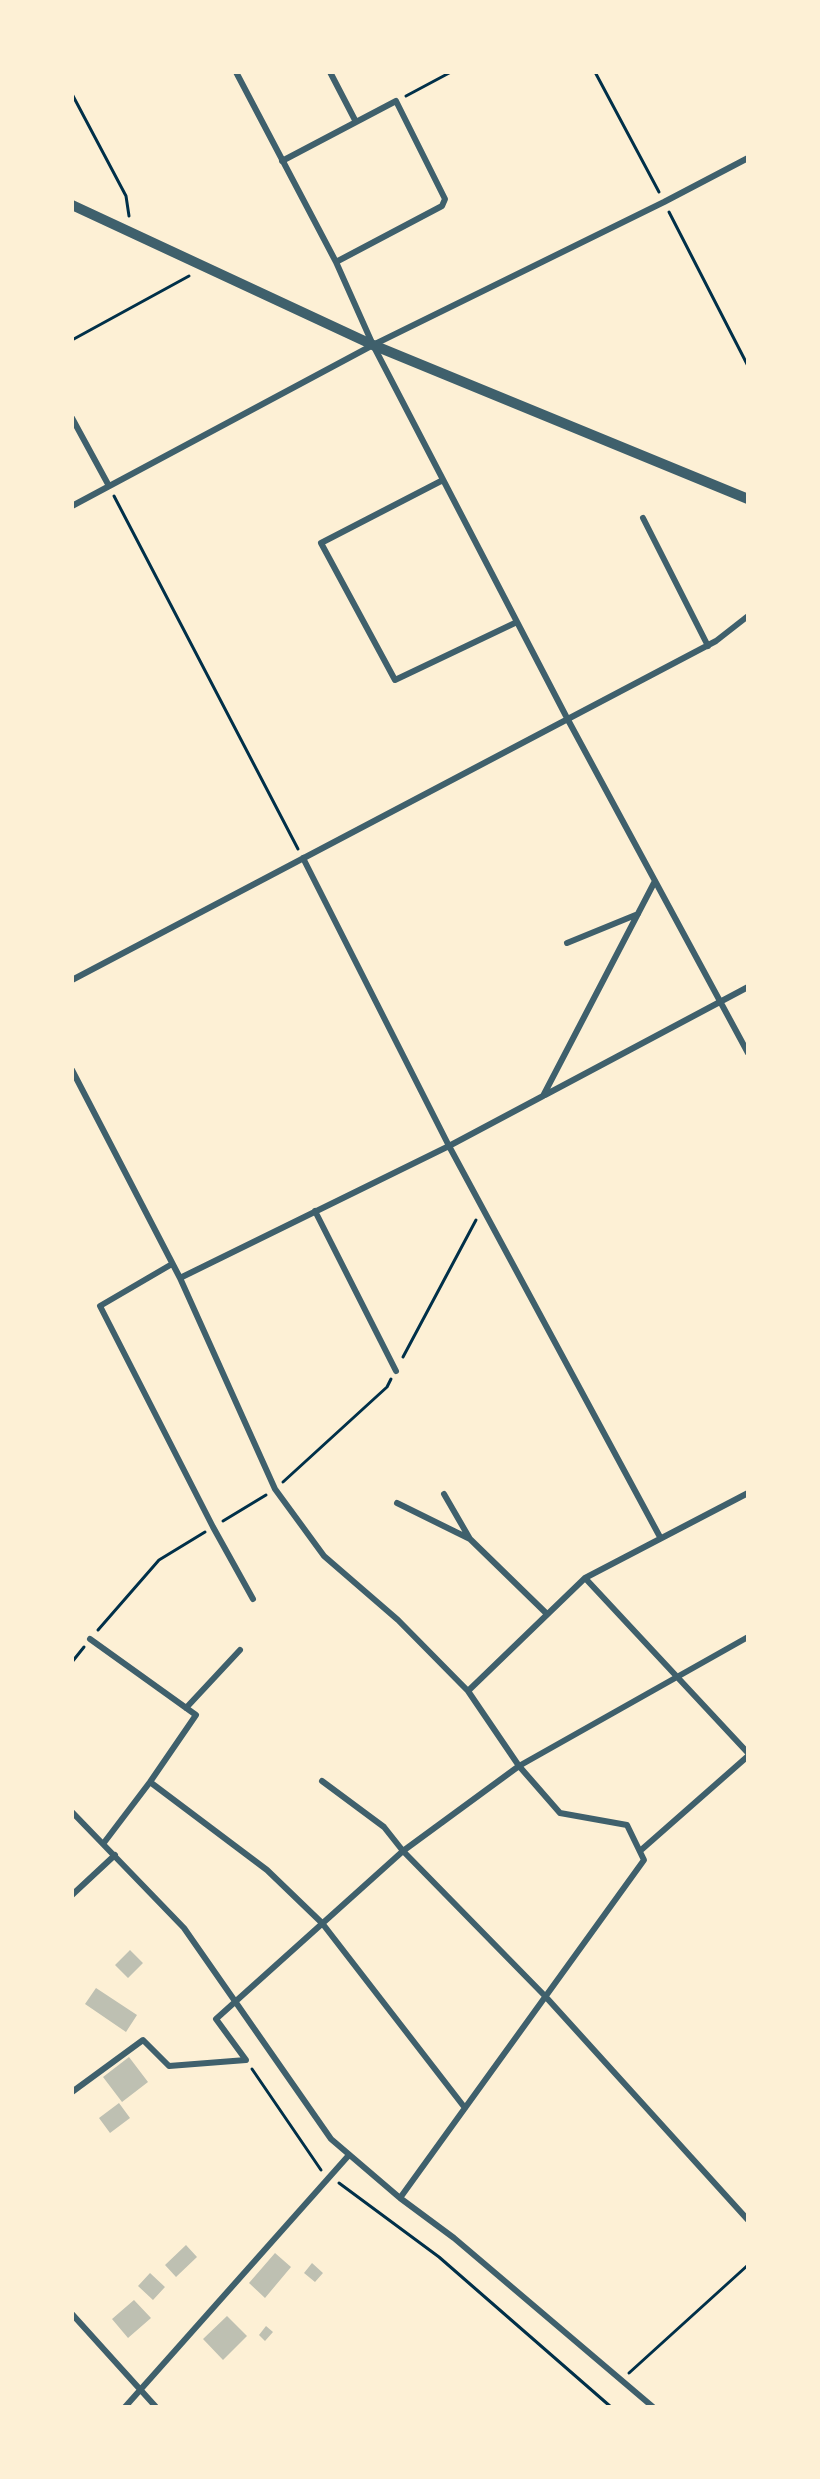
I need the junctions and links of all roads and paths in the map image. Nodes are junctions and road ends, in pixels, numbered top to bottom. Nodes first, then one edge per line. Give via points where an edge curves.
1 (236, 72) edge
2 (330, 72) edge
3 (451, 72) edge
4 (595, 72) edge
5 (72, 94) edge
6 (396, 101) junction
7 (356, 122) junction
8 (748, 158) edge
9 (282, 161) junction
10 (664, 202) junction
11 (72, 205) edge
12 (127, 229) junction
13 (197, 262) junction
14 (336, 262) junction
15 (72, 340) edge
16 (373, 345) junction
17 (748, 366) edge
18 (72, 418) edge
19 (443, 480) junction
20 (109, 486) junction
21 (748, 499) edge
22 (72, 506) edge
23 (643, 518) dead end
24 (748, 616) edge
25 (517, 622) junction
26 (708, 646) junction
27 (567, 718) junction
28 (303, 858) junction
29 (655, 881) junction
30 (638, 914) junction
31 (567, 943) dead end
32 (72, 980) edge
33 (748, 987) edge
34 (721, 1001) junction
35 (748, 1053) edge
36 (72, 1070) edge
37 (543, 1096) junction
38 (449, 1146) junction
39 (315, 1211) junction
40 (172, 1264) junction
41 (180, 1278) junction
42 (396, 1371) dead end
43 (275, 1489) junction
44 (748, 1493) edge
45 (444, 1494) dead end
46 (397, 1503) dead end
47 (213, 1527) junction
48 (660, 1537) junction
49 (470, 1539) junction
50 (585, 1578) junction
51 (253, 1599) dead end
52 (547, 1614) junction
53 (748, 1637) edge
54 (90, 1639) junction
55 (240, 1650) dead end
56 (72, 1662) edge
57 (678, 1676) junction
58 (468, 1690) junction
59 (186, 1708) junction
60 (748, 1754) edge
61 (519, 1766) junction
62 (322, 1781) dead end
63 (150, 1782) junction
64 (72, 1812) edge
65 (103, 1844) junction
66 (403, 1851) junction
67 (640, 1851) junction
68 (115, 1855) junction
69 (72, 1895) edge
70 (322, 1923) junction
71 (545, 1996) junction
72 (234, 2000) junction
73 (246, 2060) junction
74 (72, 2092) edge
75 (465, 2108) junction
76 (349, 2155) junction
77 (330, 2176) junction
78 (400, 2198) junction
79 (748, 2220) edge
80 (748, 2265) edge
81 (72, 2314) edge
82 (621, 2380) junction
83 (141, 2390) junction
84 (125, 2407) edge
85 (156, 2407) edge
86 (611, 2407) edge
87 (653, 2407) edge

1 - 9 street
2 - 7 street
3 - 6 path
4 - 10 path
5 - 12 path via 126,196 130,212
6 - 7 street
6 - 14 street via 445,199 442,206
7 - 9 street
8 - 10 street
9 - 14 street
10 - 16 street
10 - 17 path
11 - 12 street
12 - 13 street
13 - 15 path via 189,276
13 - 16 street
14 - 16 street
16 - 19 street
16 - 20 street
16 - 21 street
18 - 20 street
19 - 25 street
19 - 25 street via 321,543 395,680
20 - 22 street
20 - 28 path
23 - 26 street
24 - 26 street
25 - 27 street
26 - 27 street
27 - 28 street
27 - 29 street
28 - 32 street
28 - 38 street
29 - 30 street
29 - 34 street
30 - 31 street
30 - 37 street
33 - 34 street
34 - 35 street
34 - 37 street
36 - 40 street
37 - 38 street
38 - 39 street
38 - 48 street
39 - 41 street
39 - 42 street
40 - 41 street
40 - 47 street via 100,1306
41 - 43 street
43 - 47 path
43 - 58 street via 324,1556 398,1620
44 - 48 street
45 - 49 street
46 - 49 street
47 - 51 street
47 - 54 path via 159,1560
48 - 50 street
49 - 52 street
50 - 52 street
50 - 57 street
52 - 58 street
53 - 57 street
54 - 56 path
54 - 59 street
55 - 59 street
57 - 60 street
57 - 61 street
58 - 61 street
59 - 63 street via 196,1715
60 - 67 street
61 - 66 street
61 - 67 street via 560,1813 627,1825
62 - 66 street via 384,1827
63 - 65 street
63 - 70 street via 267,1870
64 - 65 street
65 - 68 street
66 - 70 street
66 - 71 street
67 - 71 street via 644,1860
68 - 69 street
68 - 72 street via 184,1928
70 - 72 street
70 - 75 street
71 - 75 street
71 - 79 street
72 - 73 street via 216,2019
72 - 76 street via 331,2139
73 - 74 street via 168,2066 143,2040
73 - 77 path via 320,2169
75 - 78 street
76 - 77 street
76 - 78 street
77 - 83 street
77 - 86 path via 439,2257
78 - 82 street via 454,2238
80 - 82 path
81 - 83 street
82 - 87 street
83 - 84 street
83 - 85 street

